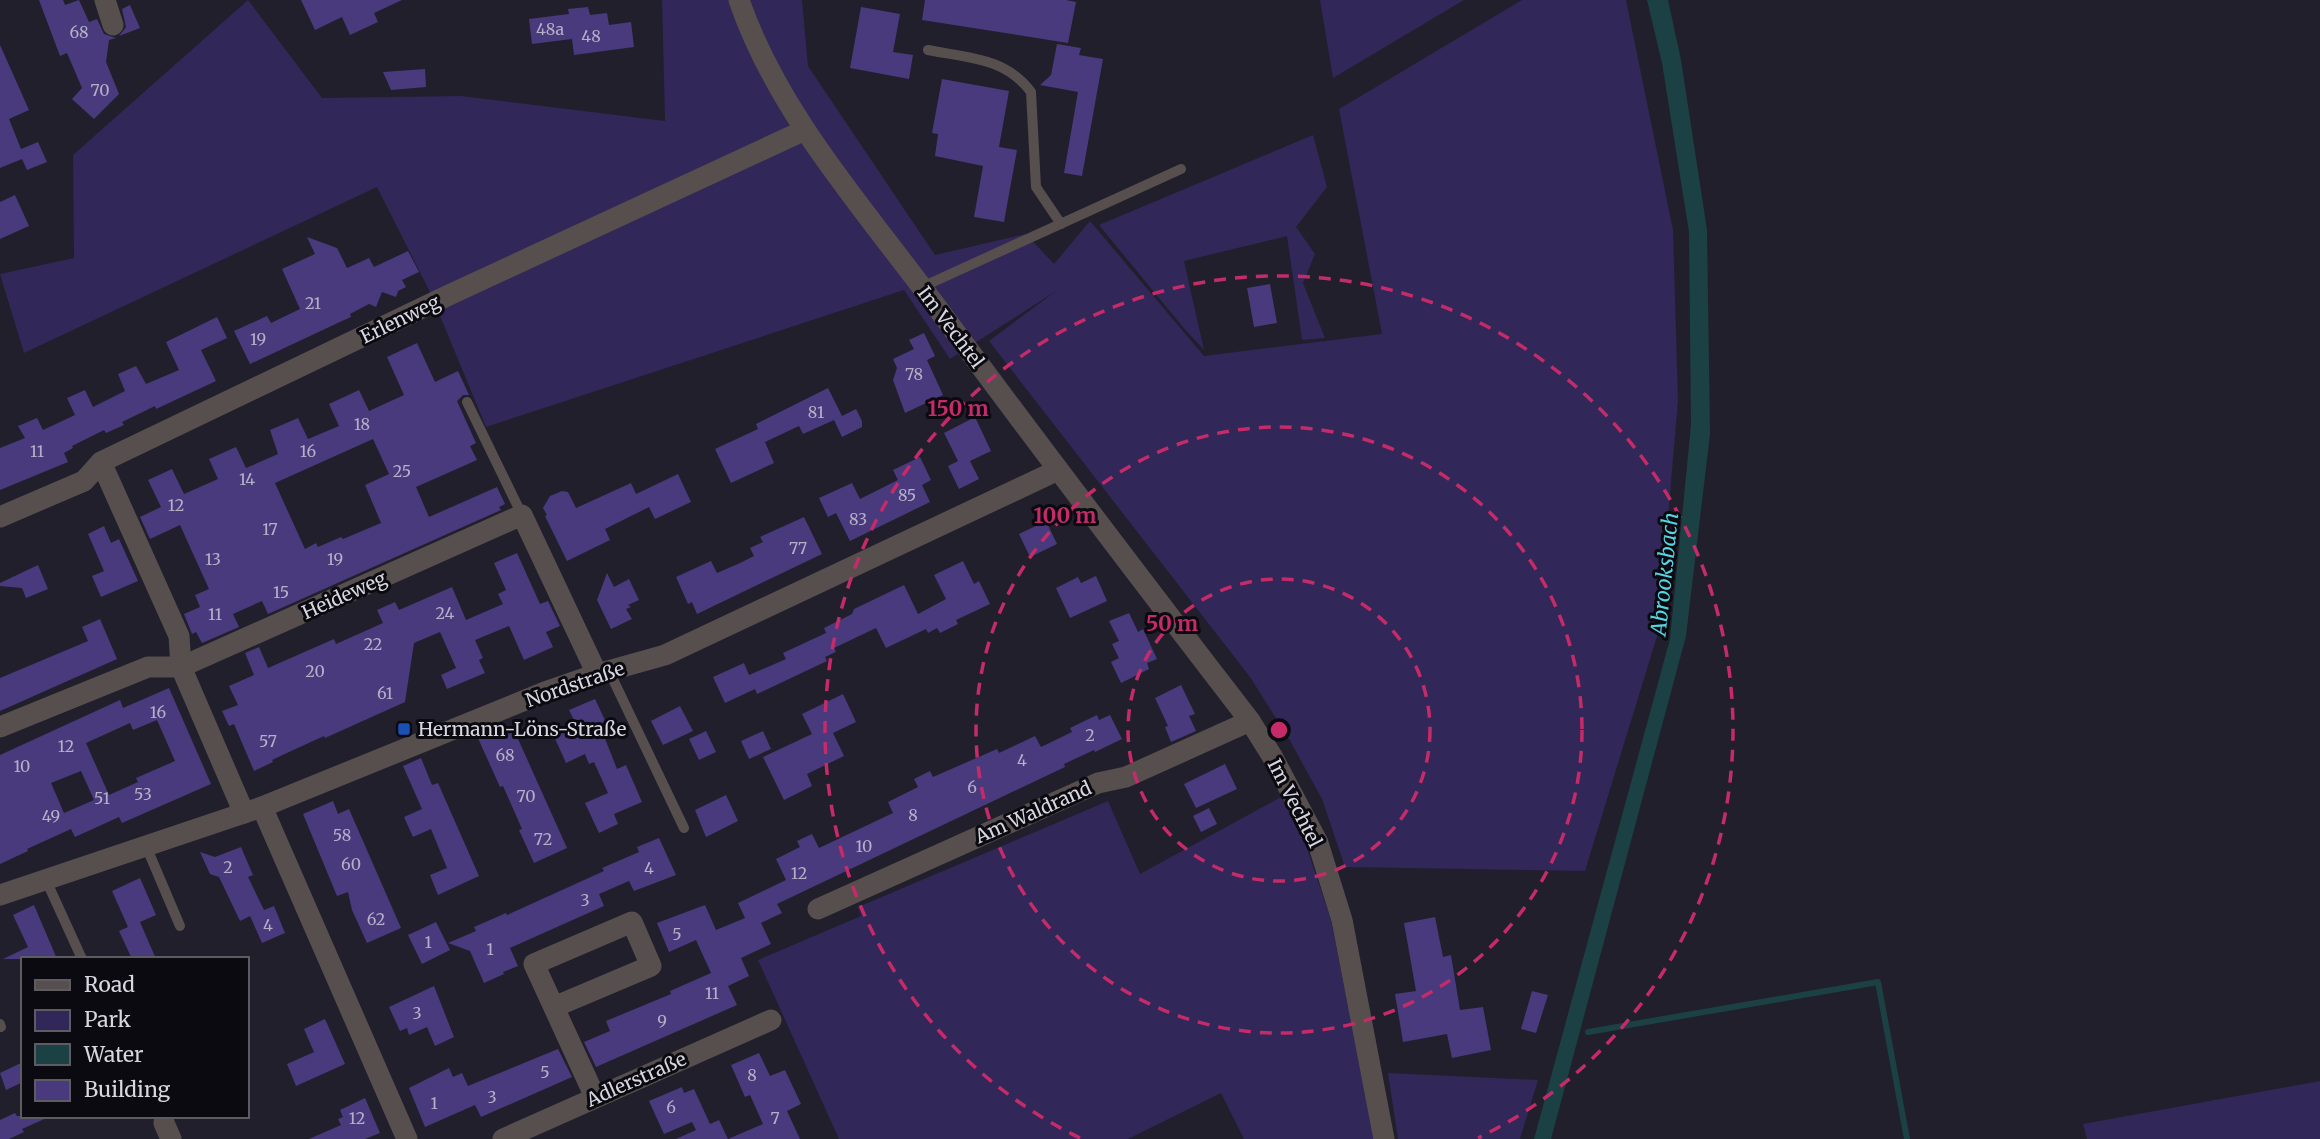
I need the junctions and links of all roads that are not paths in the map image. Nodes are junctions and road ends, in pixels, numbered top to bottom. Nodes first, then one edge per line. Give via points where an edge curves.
1 (104, 0) edge
2 (739, 0) edge
3 (113, 25) dead end
4 (928, 50) dead end
5 (806, 130) junction
6 (1181, 169) dead end
7 (1061, 224) junction
8 (922, 287) junction
9 (467, 402) dead end
10 (101, 462) junction
11 (1058, 470) junction
12 (522, 514) junction
13 (0, 517) edge
14 (181, 667) junction
15 (603, 672) junction
16 (1251, 721) junction
17 (0, 727) edge
18 (253, 810) junction
19 (684, 828) dead end
20 (146, 846) junction
21 (46, 880) junction
22 (0, 895) edge
23 (818, 909) dead end
24 (180, 926) dead end
25 (81, 957) edge
26 (554, 1007) junction
27 (771, 1020) dead end
28 (595, 1097) junction
29 (407, 1139) edge
30 (503, 1139) edge
31 (1384, 1139) edge

1 - 3 street
2 - 5 street, Im Vechtel via 752,38
4 - 7 lane via 1000,65 1031,92 1036,187
5 - 8 street, Im Vechtel
5 - 10 street, Erlenweg
6 - 7 lane
7 - 8 lane
8 - 11 street, Im Vechtel
9 - 12 lane
10 - 13 street, Erlenweg via 84,481
10 - 14 street via 179,636
11 - 15 street, Nordstraße via 665,655
11 - 16 street, Im Vechtel
12 - 14 street, Heideweg
12 - 15 street
14 - 17 street, Heideweg via 148,667
14 - 18 street
15 - 18 street, Nordstraße
15 - 19 lane
16 - 23 street, Am Waldrand via 1126,777 1098,783
16 - 31 street, Im Vechtel via 1318,843 1338,907
18 - 20 street, Nordstraße
18 - 29 street
20 - 21 street, Nordstraße
20 - 24 lane
21 - 22 street, Nordstraße
21 - 25 lane
26 - 26 street via 534,964 632,922 651,966
26 - 28 street
27 - 28 street, Adlerstraße
28 - 30 street, Adlerstraße

